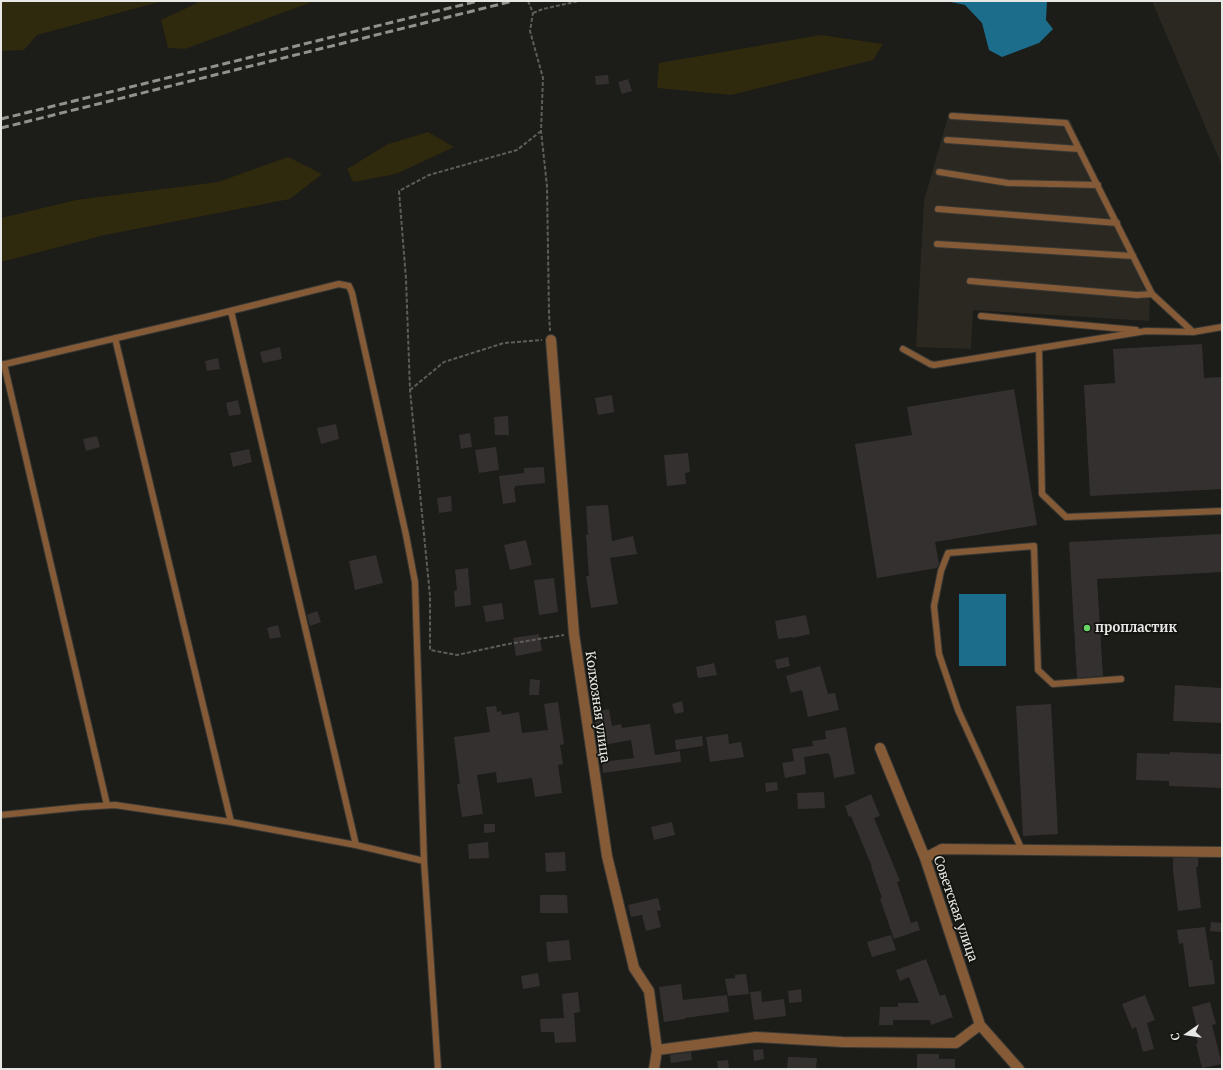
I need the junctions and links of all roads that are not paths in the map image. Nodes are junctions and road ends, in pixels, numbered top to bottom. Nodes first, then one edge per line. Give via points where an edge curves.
1 (952, 116) dead end
2 (947, 140) dead end
3 (1079, 149) junction
4 (939, 172) dead end
5 (1098, 186) junction
6 (938, 209) dead end
7 (1117, 223) junction
8 (937, 244) dead end
9 (1134, 256) junction
10 (970, 281) dead end
11 (1152, 294) junction
12 (231, 311) junction
13 (981, 316) dead end
14 (1222, 327) edge
15 (1146, 331) junction
16 (1193, 332) junction
17 (115, 338) junction
18 (551, 340) road end
19 (1039, 348) junction
20 (903, 349) dead end
21 (2, 364) edge
22 (1222, 511) edge
23 (1121, 679) dead end
24 (880, 748) dead end
25 (107, 806) junction
26 (1, 815) edge
27 (231, 822) junction
28 (356, 845) junction
29 (1022, 850) junction
30 (1222, 852) edge
31 (925, 858) junction
32 (424, 861) junction
33 (980, 1025) junction
34 (656, 1050) junction
35 (438, 1069) edge
36 (654, 1069) edge
37 (1020, 1069) edge

1 - 3 lane via 1066,124
2 - 3 lane
3 - 5 lane
4 - 5 lane via 1008,183
5 - 7 lane
6 - 7 lane
7 - 9 lane
8 - 9 lane
9 - 11 lane
10 - 11 lane via 1137,295
11 - 16 lane
12 - 17 lane
12 - 28 lane
12 - 32 lane via 339,284 349,286 352,293 415,582
13 - 15 lane
14 - 16 lane
15 - 16 lane
15 - 19 lane
17 - 21 lane
17 - 27 lane
18 - 34 street, Колхозная улица via 574,634 607,856 634,968 649,991
19 - 20 lane via 934,366
19 - 22 lane via 1042,494 1066,517
21 - 25 lane
23 - 29 lane via 1053,684 1038,670 1034,546 948,553 941,571 934,606 939,654 958,710
24 - 31 street, Советская улица
25 - 26 lane
25 - 27 lane via 115,805
27 - 28 lane
28 - 32 lane
29 - 30 street
29 - 31 street via 942,849
31 - 33 street, Советская улица
32 - 35 lane
33 - 34 street via 956,1043 756,1038
33 - 37 street, Советская улица
34 - 36 street, Колхозная улица

